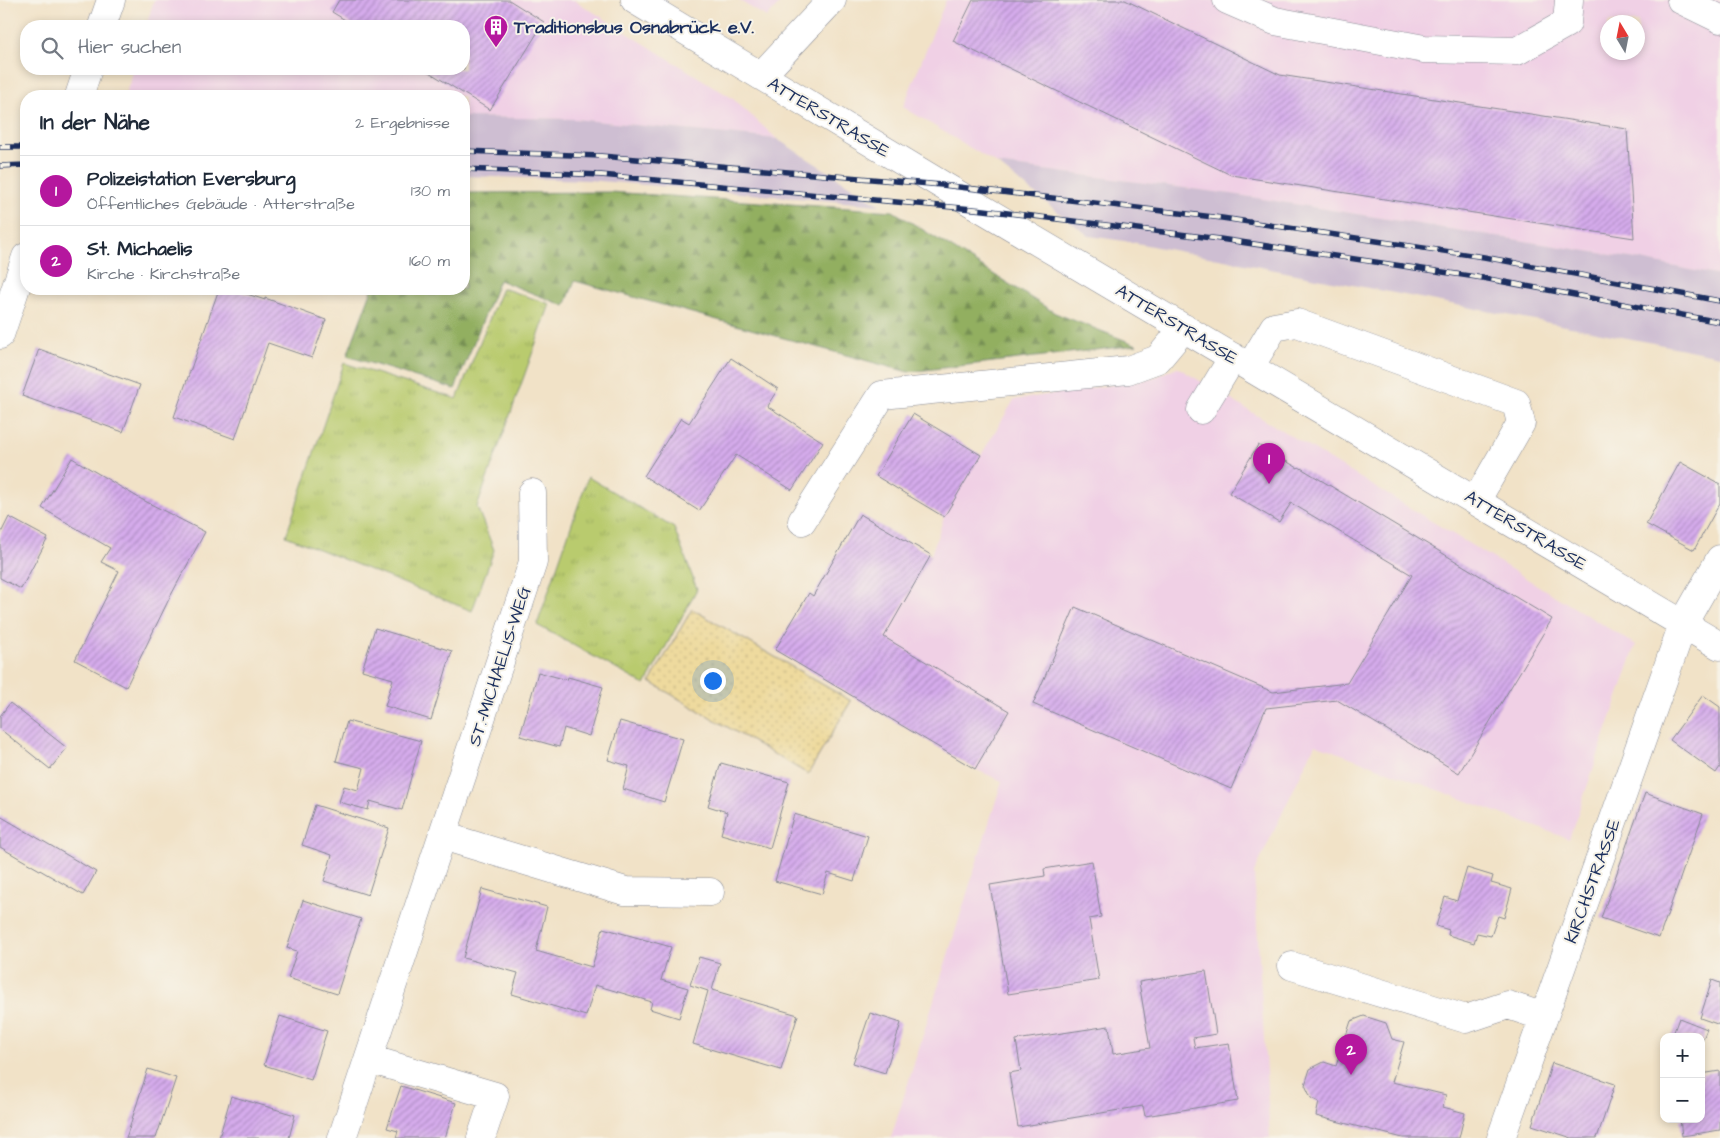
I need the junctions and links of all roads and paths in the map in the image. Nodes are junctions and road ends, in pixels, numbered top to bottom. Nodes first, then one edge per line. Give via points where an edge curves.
1 (111, 0) edge
2 (635, 0) edge
3 (832, 0) edge
4 (1227, 0) edge
5 (1569, 0) edge
6 (1681, 0) edge
7 (1720, 19) edge
8 (104, 20) edge
9 (86, 75) edge
10 (761, 76) junction
11 (81, 90) edge
12 (20, 275) edge
13 (1184, 328) junction
14 (0, 335) edge
15 (1242, 362) junction
16 (1201, 410) dead end
17 (532, 493) dead end
18 (1476, 500) junction
19 (802, 521) dead end
20 (1720, 559) edge
21 (1683, 624) junction
22 (1720, 646) edge
23 (443, 836) junction
24 (710, 892) dead end
25 (1292, 966) dead end
26 (1544, 1016) junction
27 (369, 1059) junction
28 (342, 1138) edge
29 (482, 1138) edge
30 (1501, 1138) edge

1 - 8 street
2 - 10 street, ATTERSTRASSE
3 - 10 street
4 - 5 street via 1275,21 1424,49 1517,51 1566,23
6 - 7 street
9 - 11 street
10 - 13 street, ATTERSTRASSE
12 - 14 street
13 - 15 street, ATTERSTRASSE
13 - 19 street via 1158,359 1128,370 882,395
15 - 16 street
15 - 18 street, ATTERSTRASSE
15 - 18 street via 1274,327 1297,323 1516,403 1521,423
17 - 23 street, ST.-MICHAELIS-WEG via 533,562
18 - 21 street, ATTERSTRASSE
20 - 21 street, KIRCHSTRASSE
21 - 22 street, ATTERSTRASSE
21 - 26 street, KIRCHSTRASSE
23 - 24 street via 625,891
23 - 27 street, ST.-MICHAELIS-WEG
25 - 26 street via 1466,1019 1508,1005
26 - 30 street, KIRCHSTRASSE
27 - 28 street, ST.-MICHAELIS-WEG
27 - 29 street via 496,1096

